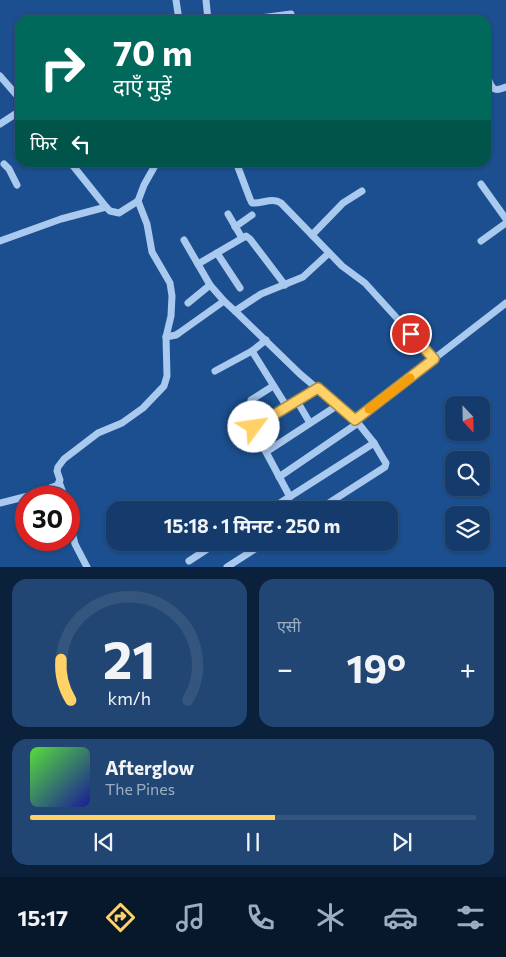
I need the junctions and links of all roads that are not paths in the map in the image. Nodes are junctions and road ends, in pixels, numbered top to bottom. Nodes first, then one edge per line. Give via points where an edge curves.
1 (176, 0) edge
2 (206, 0) edge
3 (291, 14) dead end
4 (178, 15) edge
5 (208, 15) edge
6 (283, 15) edge
7 (0, 76) edge
8 (491, 86) edge
9 (506, 87) edge
10 (15, 93) edge
11 (15, 114) edge
12 (0, 124) edge
13 (1, 162) edge
14 (74, 167) edge
15 (154, 167) edge
16 (238, 167) edge
17 (480, 184) dead end
18 (17, 185) dead end
19 (362, 191) dead end
20 (138, 201) junction
21 (106, 207) junction
22 (228, 214) dead end
23 (252, 215) dead end
24 (506, 219) edge
25 (506, 223) edge
26 (235, 227) junction
27 (312, 235) junction
28 (242, 238) junction
29 (184, 240) dead end
30 (0, 241) edge
31 (481, 241) dead end
32 (217, 253) junction
33 (329, 253) junction
34 (198, 264) junction
35 (210, 285) junction
36 (285, 285) junction
37 (240, 288) dead end
38 (224, 301) junction
39 (188, 303) dead end
40 (506, 303) edge
41 (235, 311) junction
42 (171, 336) junction
43 (266, 340) junction
44 (252, 351) junction
45 (434, 359) junction
46 (215, 371) dead end
47 (273, 386) junction
48 (318, 388) junction
49 (297, 401) junction
50 (338, 405) junction
51 (287, 407) junction
52 (357, 421) junction
53 (310, 423) junction
54 (254, 427) junction
55 (374, 443) junction
56 (266, 452) junction
57 (279, 477) junction
58 (59, 481) junction
59 (61, 486) edge
60 (290, 497) junction
61 (284, 501) edge
62 (332, 501) edge
63 (0, 502) edge
64 (79, 551) edge
65 (204, 551) edge
66 (252, 551) edge
67 (189, 561) dead end
68 (87, 567) edge
69 (228, 567) edge

1 - 4 street
2 - 5 street
3 - 6 street
7 - 10 street
8 - 9 street via 498,90
11 - 12 street
13 - 18 street via 9,169
14 - 21 street
15 - 20 street
16 - 27 street via 252,203 278,201
17 - 24 street
19 - 27 street via 339,207
20 - 21 street via 119,213
20 - 42 street via 147,224 152,252 170,284
21 - 30 street
22 - 26 street
23 - 26 street
25 - 31 street
26 - 28 street
27 - 33 street
28 - 32 street
28 - 36 street via 250,239
29 - 34 street
32 - 34 street
32 - 37 street
33 - 36 street via 303,277
33 - 45 street via 365,283
34 - 35 street
35 - 38 street
35 - 39 street
36 - 41 street via 261,294
38 - 41 street
38 - 42 street
40 - 45 street
41 - 43 street
42 - 58 street via 164,386 143,408 122,423 98,433 64,459 57,471
43 - 44 street
43 - 48 street
44 - 46 street
44 - 47 street
45 - 52 street
47 - 51 street
47 - 54 street via 250,402
48 - 49 street
48 - 50 street
49 - 51 street
49 - 53 street
50 - 52 street
50 - 53 street
51 - 54 street
52 - 55 street
52 - 57 street
53 - 56 street
54 - 56 street
55 - 60 street
55 - 62 street via 386,463 385,467
56 - 57 street
57 - 60 street
58 - 59 street
58 - 63 street via 55,487
60 - 61 street
64 - 68 street
65 - 67 street
66 - 69 street

